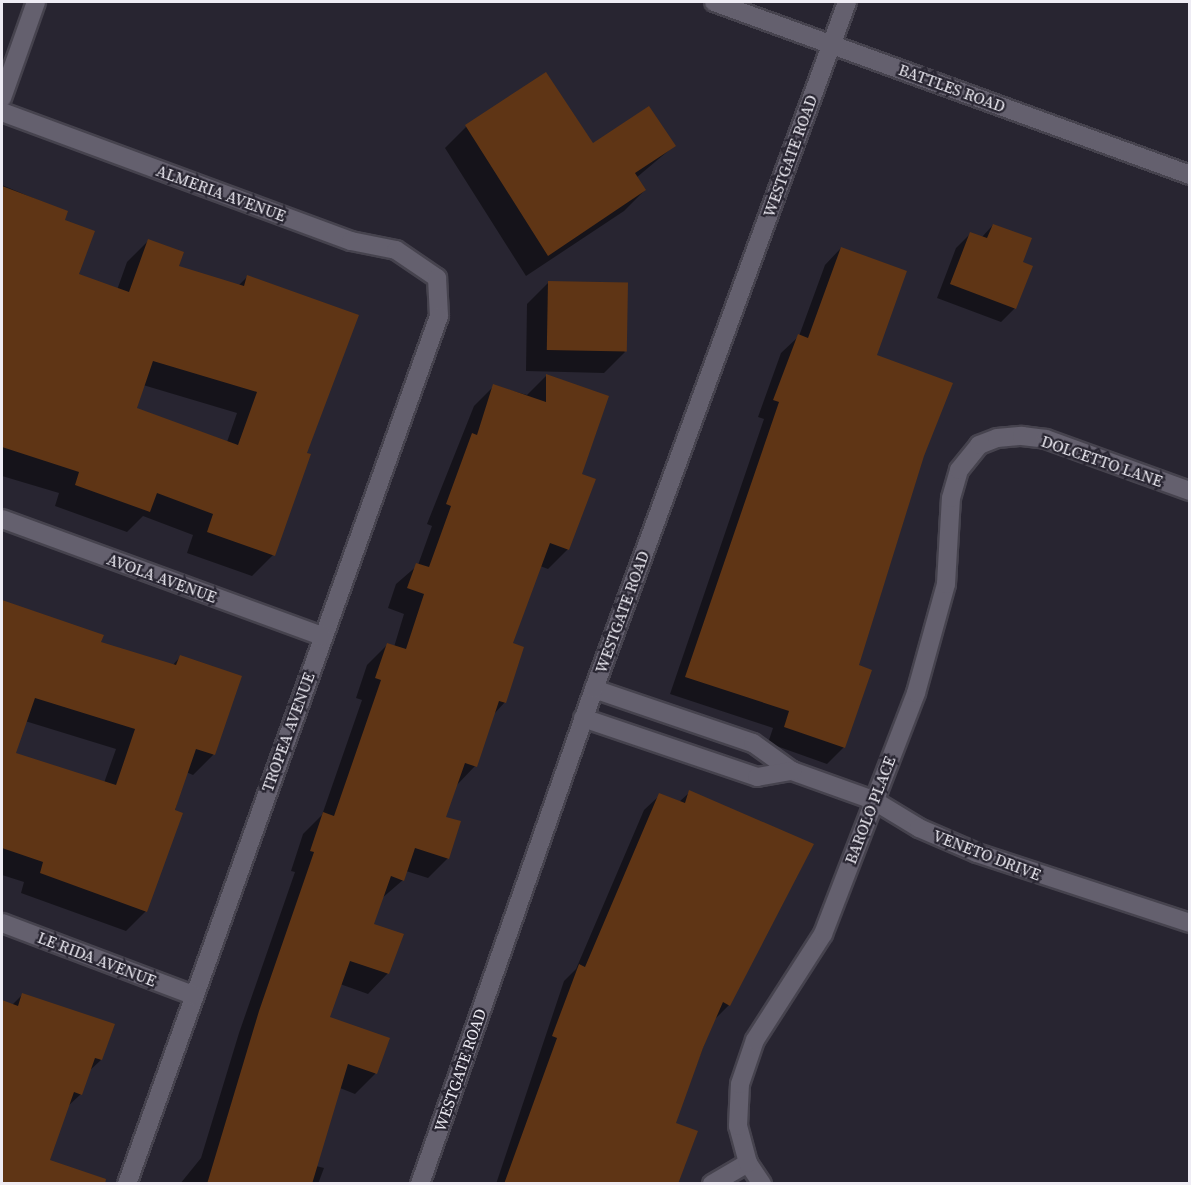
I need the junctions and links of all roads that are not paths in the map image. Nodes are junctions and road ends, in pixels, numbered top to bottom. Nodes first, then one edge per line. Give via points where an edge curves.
1 (36, 2) edge
2 (714, 2) edge
3 (847, 2) edge
4 (832, 44) junction
5 (2, 98) edge
6 (2, 112) edge
7 (1190, 175) edge
8 (438, 278) joint
9 (979, 445) joint
10 (1190, 491) edge
11 (2, 519) edge
12 (322, 636) junction
13 (594, 689) junction
14 (583, 718) junction
15 (792, 771) junction
16 (873, 800) junction
17 (2, 923) edge
18 (1190, 923) edge
19 (193, 995) junction
20 (748, 1163) junction
21 (127, 1184) edge
22 (420, 1184) edge
23 (712, 1184) edge
24 (762, 1184) edge

1 - 5 street
2 - 4 street, BATTLES ROAD
3 - 4 street, WESTGATE ROAD
4 - 7 street, BATTLES ROAD
4 - 13 street, WESTGATE ROAD
6 - 8 street, ALMERIA AVENUE via 351,241 396,250
8 - 12 street, TROPEA AVENUE via 439,316
9 - 10 street, DOLCETTO LANE via 997,438 1046,439
9 - 16 street, BAROLO PLACE via 959,470 951,498 946,584 936,632
11 - 12 street, AVOLA AVENUE
12 - 19 street, TROPEA AVENUE
13 - 14 street, WESTGATE ROAD
13 - 15 street, VENETO DRIVE via 753,743
14 - 15 street, VENETO DRIVE via 757,777
14 - 22 street, WESTGATE ROAD
15 - 16 street, VENETO DRIVE
16 - 18 street, VENETO DRIVE via 919,828 977,854
16 - 20 street, BAROLO PLACE via 823,934 755,1040 744,1073 738,1126
17 - 19 street, LE RIDA AVENUE
19 - 21 street, TROPEA AVENUE
20 - 23 street
20 - 24 street, BAROLO PLACE

